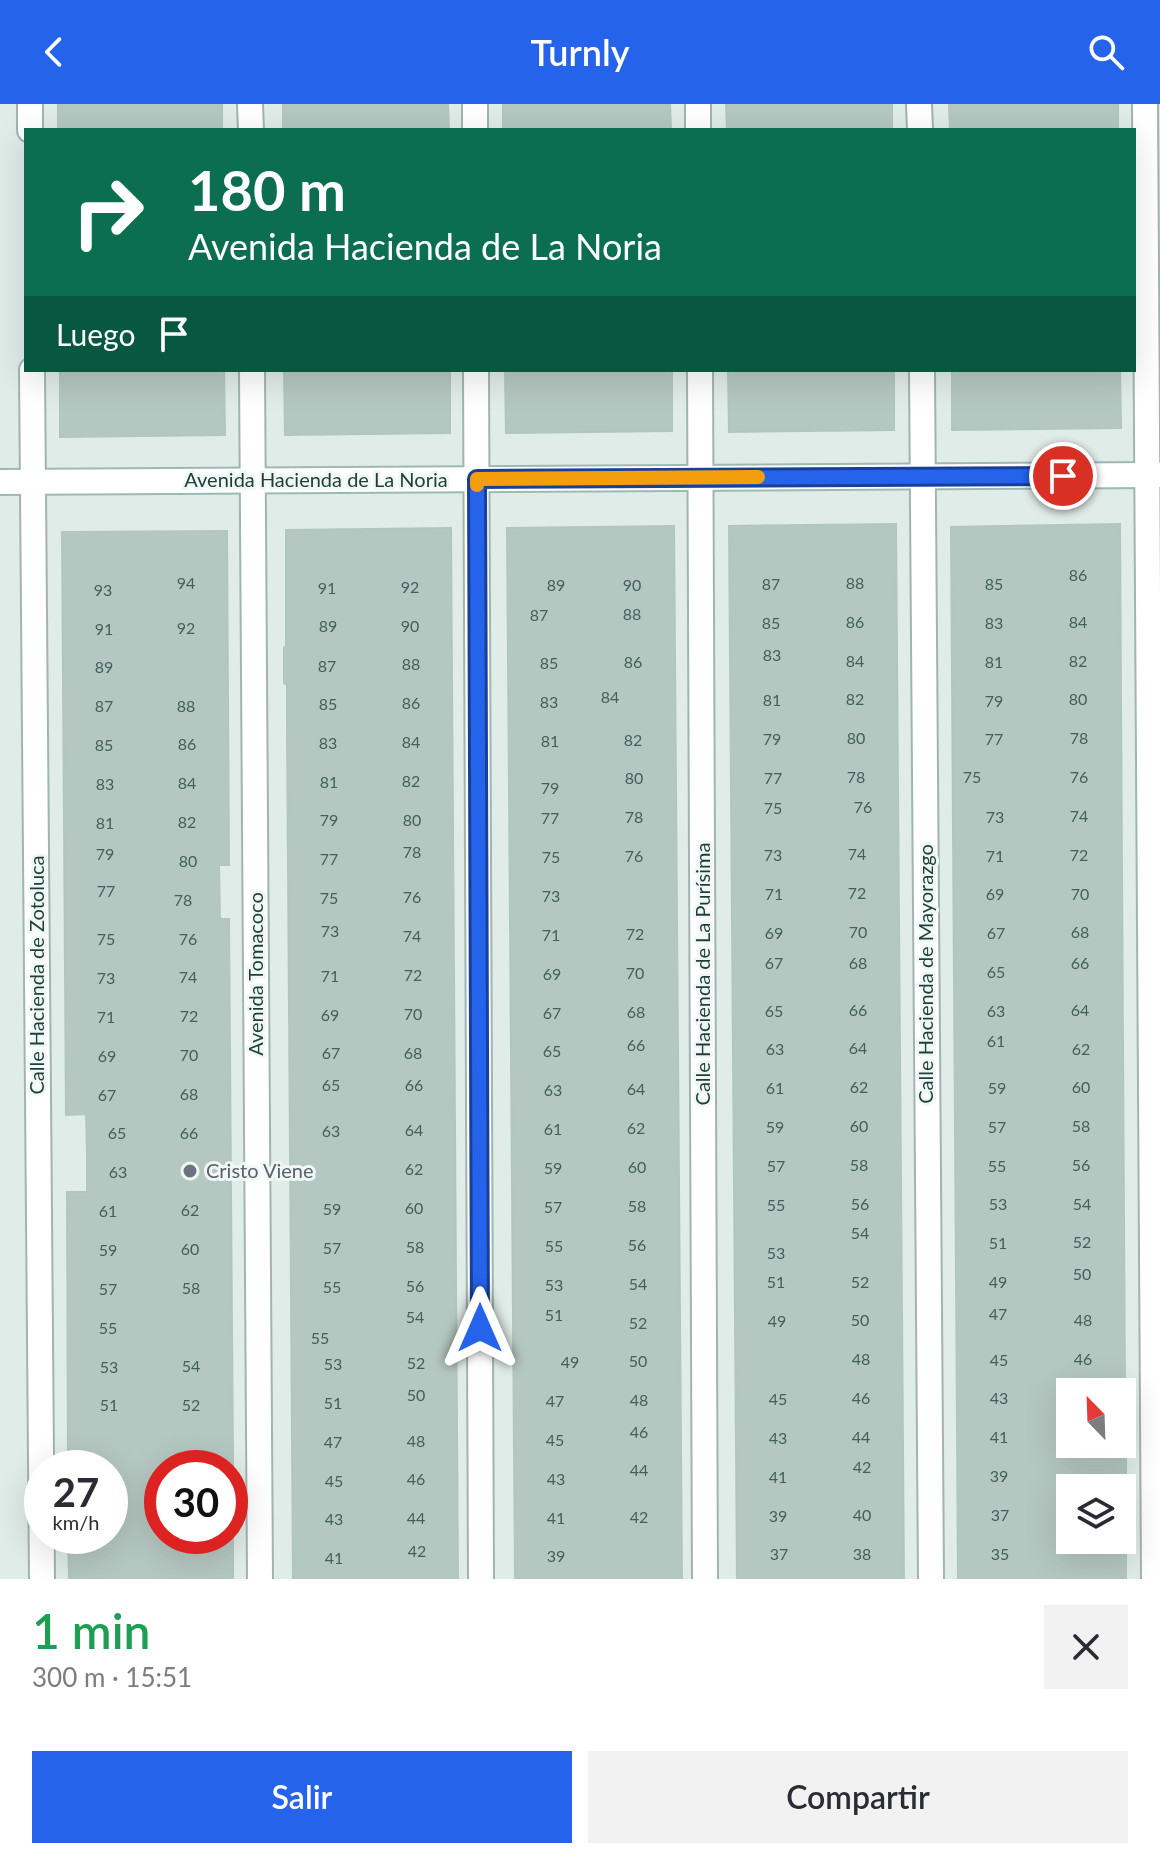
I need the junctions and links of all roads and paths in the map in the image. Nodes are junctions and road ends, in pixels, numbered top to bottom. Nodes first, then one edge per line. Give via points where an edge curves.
1 (30, 104) edge
2 (250, 104) edge
3 (475, 104) edge
4 (698, 104) edge
5 (919, 104) edge
6 (1145, 104) edge
7 (30, 128) edge
8 (251, 128) edge
9 (475, 128) edge
10 (698, 128) edge
11 (920, 128) edge
12 (32, 372) edge
13 (252, 372) edge
14 (476, 372) edge
15 (700, 372) edge
16 (922, 372) edge
17 (1154, 475) edge
18 (922, 476) junction
19 (701, 478) junction
20 (477, 479) junction
21 (253, 480) junction
22 (0, 482) edge
23 (33, 482) junction
24 (42, 1579) edge
25 (260, 1579) edge
26 (481, 1579) edge
27 (705, 1579) edge
28 (931, 1579) edge
29 (1154, 1579) edge

1 - 7 street
2 - 8 street
3 - 9 street
4 - 10 street
5 - 11 street
6 - 17 street
12 - 23 street, Calle Hacienda de Zotoluca
13 - 21 street, Avenida Tomacoco
14 - 20 street
15 - 19 street, Calle Hacienda de La Purísima
16 - 18 street, Calle Hacienda de Mayorazgo
17 - 18 street, Avenida Hacienda de La Noria
17 - 29 street
18 - 19 street, Avenida Hacienda de La Noria
18 - 28 street, Calle Hacienda de Mayorazgo
19 - 20 street, Avenida Hacienda de La Noria
19 - 27 street, Calle Hacienda de La Purísima
20 - 21 street, Avenida Hacienda de La Noria
20 - 26 street
21 - 23 street, Avenida Hacienda de La Noria
21 - 25 street, Avenida Tomacoco
22 - 23 street, Avenida Hacienda de La Noria
23 - 24 street, Calle Hacienda de Zotoluca

